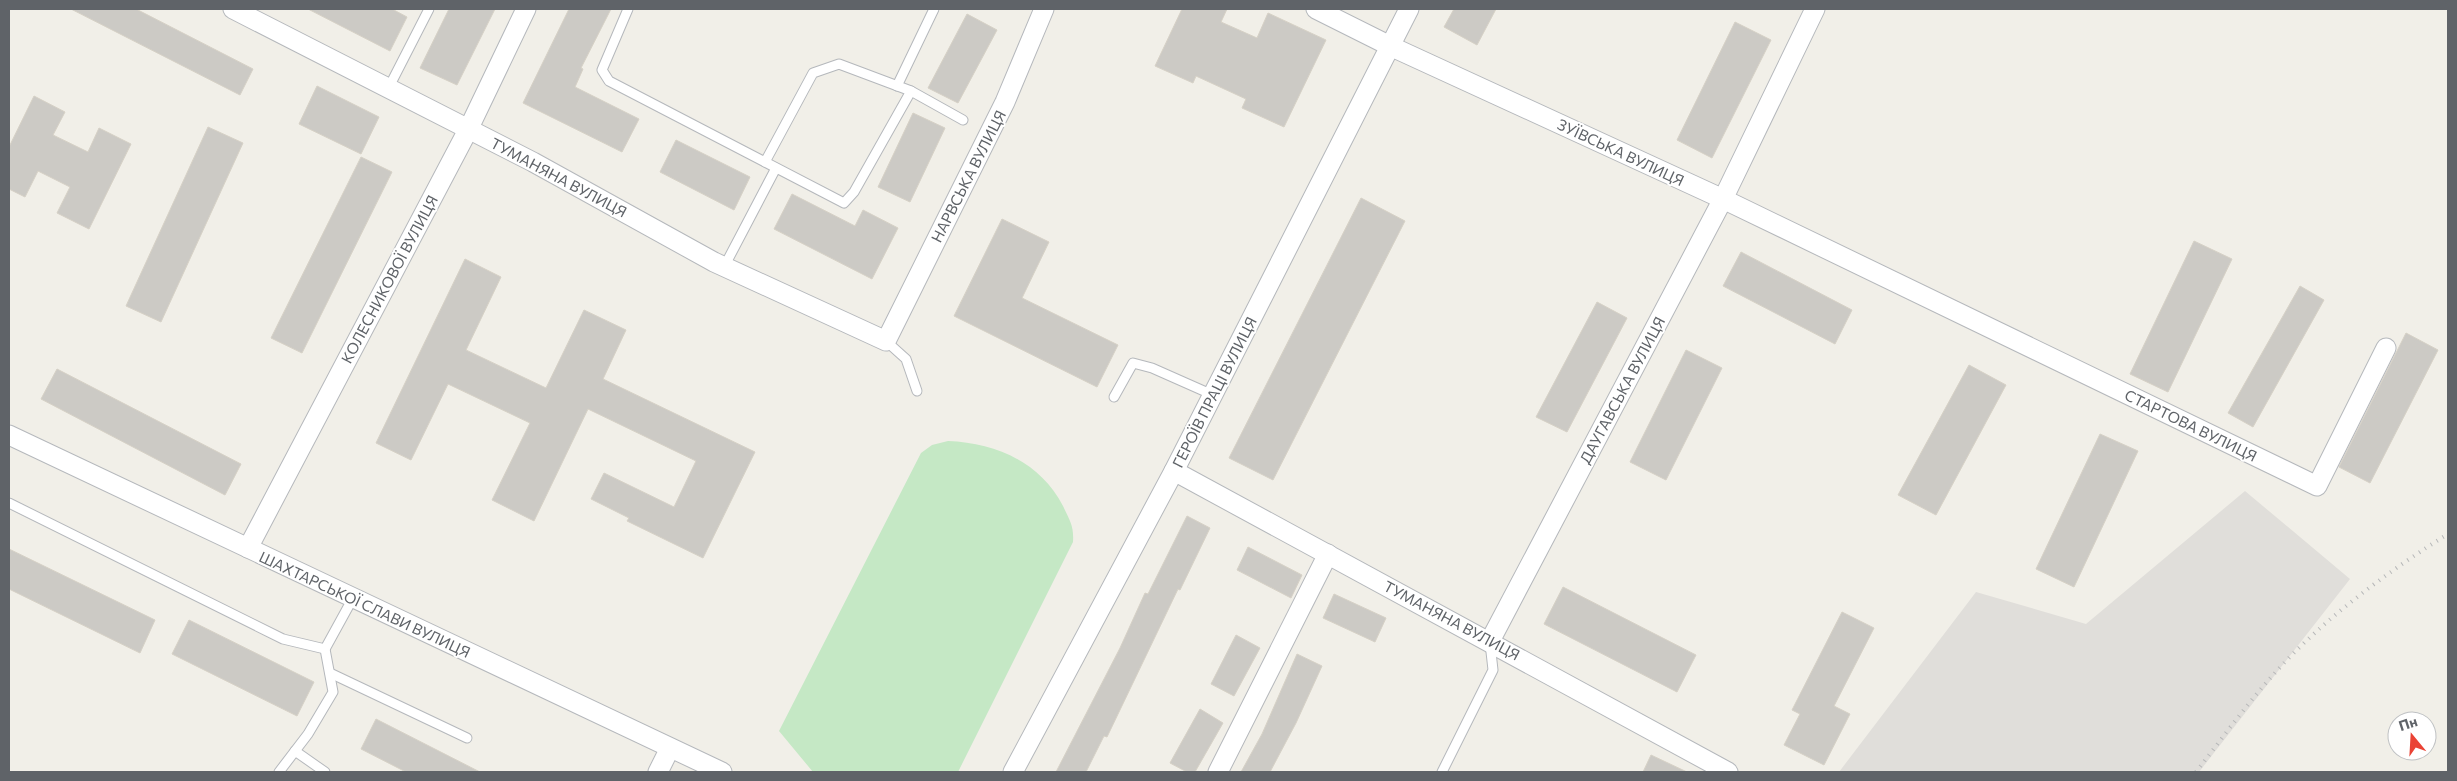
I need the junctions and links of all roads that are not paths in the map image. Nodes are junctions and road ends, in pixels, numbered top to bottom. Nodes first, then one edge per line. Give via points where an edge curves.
1 (233, 9) edge
2 (526, 9) edge
3 (628, 9) edge
4 (934, 9) edge
5 (1044, 9) edge
6 (1316, 9) edge
7 (1409, 9) edge
8 (1815, 9) edge
9 (425, 10) edge
10 (1390, 46) junction
11 (897, 86) junction
12 (388, 89) junction
13 (911, 91) junction
14 (963, 120) dead end
15 (468, 130) junction
16 (764, 162) junction
17 (776, 168) junction
18 (1723, 200) junction
19 (724, 267) junction
20 (1926, 297) joint
21 (886, 341) junction
22 (2386, 348) dead end
23 (917, 391) dead end
24 (1213, 395) junction
25 (1114, 397) dead end
26 (9, 435) edge
27 (1174, 471) junction
28 (9, 503) edge
29 (248, 548) junction
30 (1328, 554) junction
31 (353, 598) junction
32 (1490, 641) junction
33 (324, 649) junction
34 (330, 673) junction
35 (467, 738) dead end
36 (670, 748) junction
37 (295, 751) junction
38 (279, 772) edge
39 (325, 772) edge
40 (658, 772) edge
41 (722, 772) edge
42 (1013, 772) edge
43 (1218, 772) edge
44 (1442, 772) edge
45 (1728, 772) edge

1 - 12 street, ТУМАНЯНА ВУЛИЦЯ
2 - 15 street, КОЛЕСНИКОВОЇ ВУЛИЦЯ
3 - 16 lane via 602,70 610,81
4 - 11 lane
5 - 21 street, НАРВСЬКА ВУЛИЦЯ via 1005,102
6 - 10 street, ЗУЇВСЬКА ВУЛИЦЯ
7 - 10 street, ГЕРОЇВ ПРАЦІ ВУЛИЦЯ
8 - 18 street, ДАУГАВСЬКА ВУЛИЦЯ
9 - 12 lane
10 - 18 street, ЗУЇВСЬКА ВУЛИЦЯ
10 - 24 street, ГЕРОЇВ ПРАЦІ ВУЛИЦЯ
11 - 13 lane
11 - 16 lane via 839,64 813,73
12 - 15 street, ТУМАНЯНА ВУЛИЦЯ
13 - 14 lane
13 - 17 lane via 854,192 844,203
15 - 19 street, ТУМАНЯНА ВУЛИЦЯ
15 - 29 street, КОЛЕСНИКОВОЇ ВУЛИЦЯ
16 - 17 lane
17 - 19 lane
18 - 20 street, ЗУЇВСЬКА ВУЛИЦЯ
18 - 32 street, ДАУГАВСЬКА ВУЛИЦЯ
19 - 21 street, ТУМАНЯНА ВУЛИЦЯ
20 - 22 street, СТАРТОВА ВУЛИЦЯ via 2317,486
21 - 23 lane via 906,360
24 - 25 lane via 1152,368 1132,363
24 - 27 street, ГЕРОЇВ ПРАЦІ ВУЛИЦЯ
26 - 29 street, ШАХТАРСЬКОЇ СЛАВИ ВУЛИЦЯ
27 - 30 street, ТУМАНЯНА ВУЛИЦЯ
27 - 42 street, ГЕРОЇВ ПРАЦІ ВУЛИЦЯ
28 - 33 lane via 283,639
29 - 31 street, ШАХТАРСЬКОЇ СЛАВИ ВУЛИЦЯ
30 - 32 street, ТУМАНЯНА ВУЛИЦЯ
30 - 43 street
31 - 33 lane
31 - 36 street, ШАХТАРСЬКОЇ СЛАВИ ВУЛИЦЯ
32 - 44 lane via 1493,670
32 - 45 street, ТУМАНЯНА ВУЛИЦЯ
33 - 34 lane
34 - 35 lane
34 - 37 lane via 333,692
36 - 40 street
36 - 41 street, ШАХТАРСЬКОЇ СЛАВИ ВУЛИЦЯ
37 - 38 lane
37 - 39 lane

